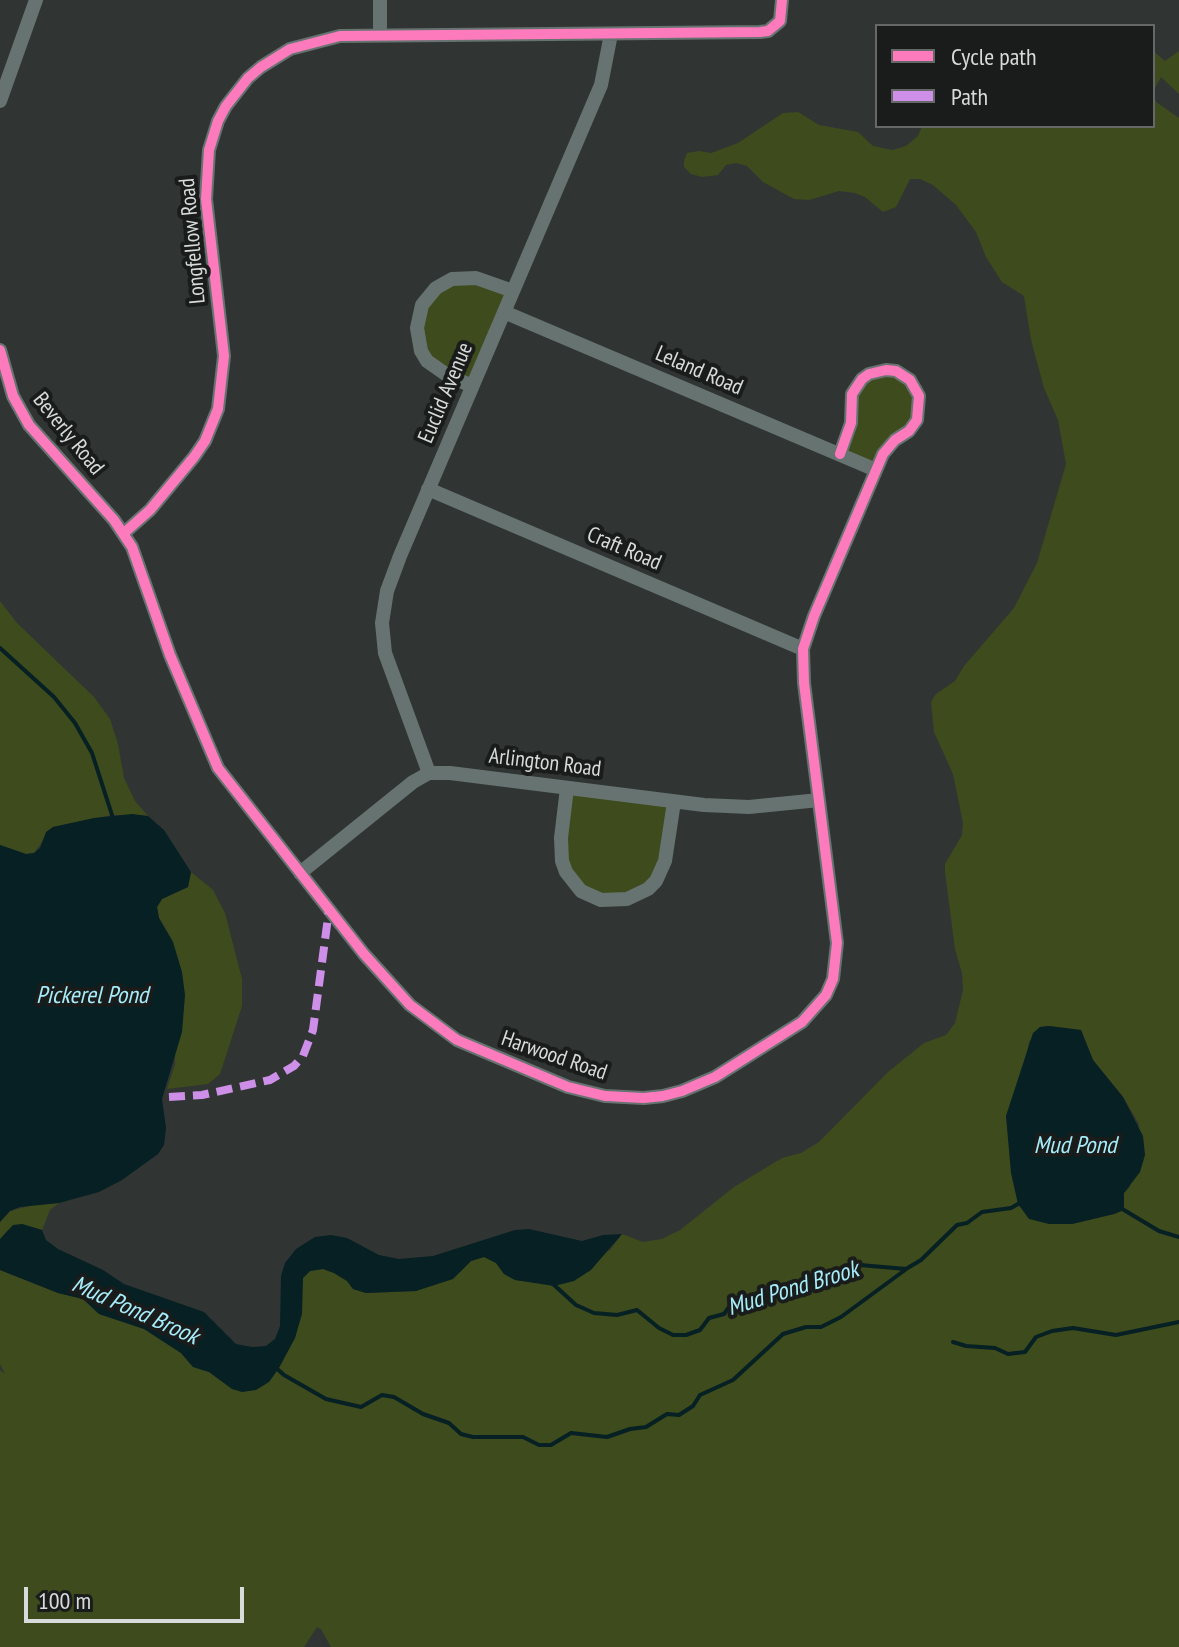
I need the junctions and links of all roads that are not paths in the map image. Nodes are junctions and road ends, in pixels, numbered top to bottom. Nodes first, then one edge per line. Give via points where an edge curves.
1 (36, 0) edge
2 (380, 0) edge
3 (782, 0) edge
4 (611, 34) junction
5 (380, 35) junction
6 (0, 101) edge
7 (513, 291) junction
8 (504, 312) junction
9 (0, 350) edge
10 (472, 386) junction
11 (840, 454) junction
12 (876, 470) junction
13 (428, 489) junction
14 (124, 533) junction
15 (803, 649) junction
16 (429, 773) junction
17 (567, 788) junction
18 (819, 800) junction
19 (674, 802) junction
20 (300, 873) junction

1 - 6 street
2 - 5 street
3 - 4 street, Longfellow Road via 780,21 760,32
4 - 5 street, Longfellow Road
4 - 7 street, Euclid Avenue via 601,85
5 - 14 street, Longfellow Road via 320,39 290,49 248,78 218,121 206,184 223,338 218,409 194,457
7 - 8 street, Euclid Avenue
7 - 10 street via 476,278 452,279 422,305 417,328 427,361
8 - 10 street, Euclid Avenue
8 - 11 street, Leland Road
9 - 14 street, Beverly Road via 13,396 29,425
10 - 13 street, Euclid Avenue
11 - 12 street, Leland Road
11 - 12 street, Harwood Road via 856,385 869,374 896,371 914,384 920,412 909,431 889,446
12 - 15 street, Harwood Road
13 - 15 street, Craft Road
13 - 16 street, Euclid Avenue via 392,576 382,623 390,668
14 - 20 street, Harwood Road via 213,758
15 - 18 street, Harwood Road
16 - 17 street, Arlington Road
16 - 20 street
17 - 19 street, Arlington Road
17 - 19 street via 562,861 581,891 601,900 627,899 656,881 665,861
18 - 19 street, Arlington Road via 749,807
18 - 20 street, Harwood Road via 837,943 826,995 802,1022 739,1063 699,1085 663,1096 623,1098 587,1092 457,1040 394,990

